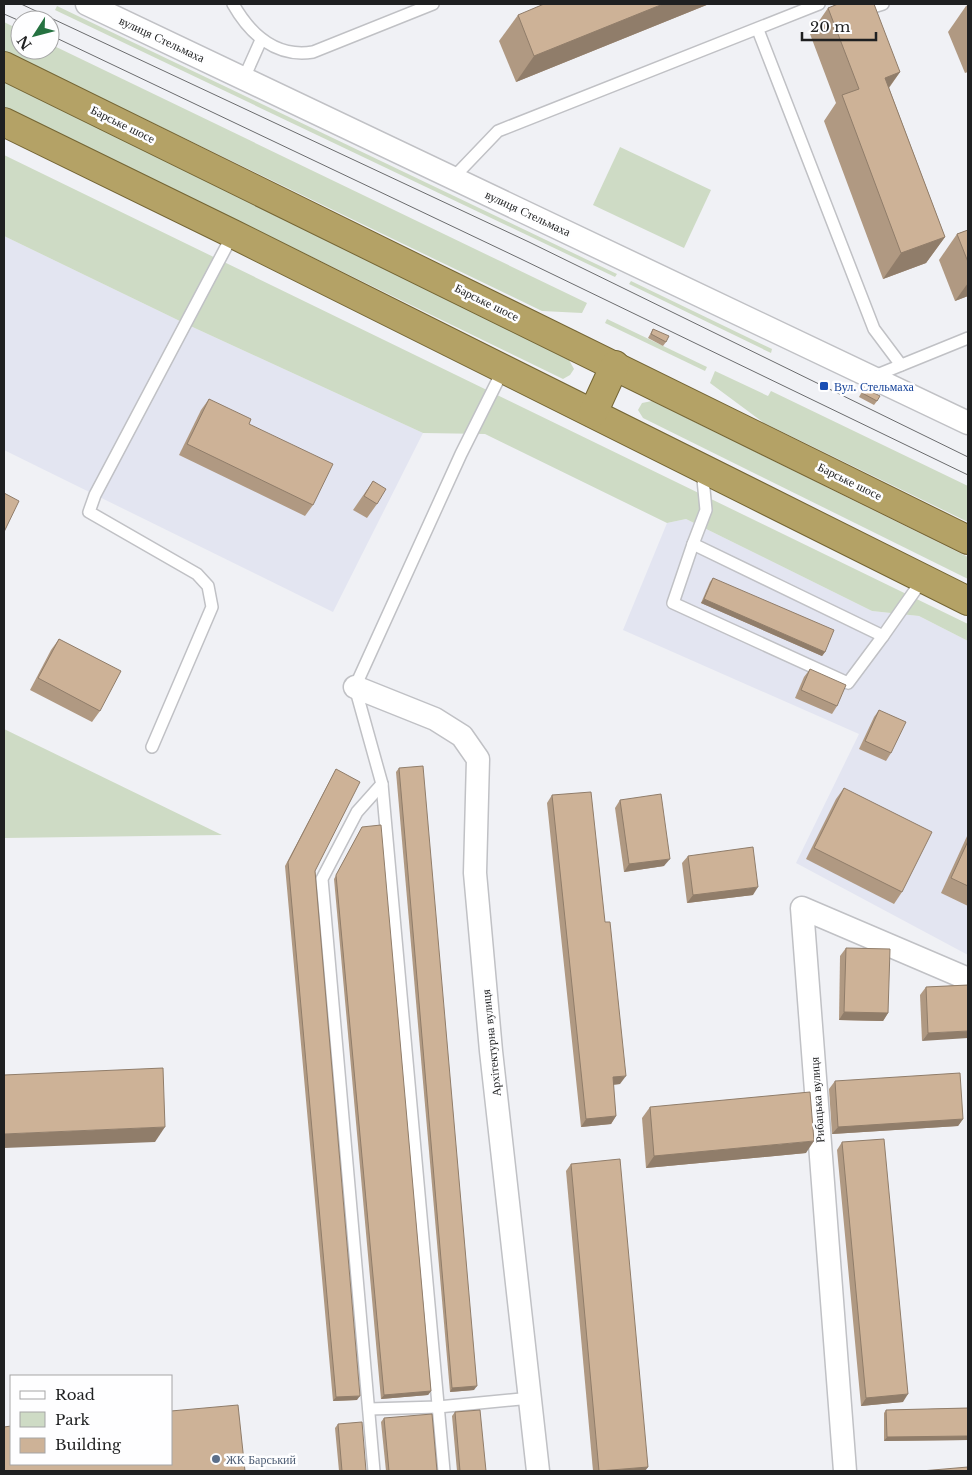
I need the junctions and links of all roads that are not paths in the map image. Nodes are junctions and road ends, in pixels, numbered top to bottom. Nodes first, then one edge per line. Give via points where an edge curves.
1 (87, 4) edge
2 (233, 4) edge
3 (433, 4) edge
4 (819, 4) edge
5 (840, 4) edge
6 (883, 4) edge
7 (869, 6) edge
8 (758, 30) junction
9 (262, 40) junction
10 (4, 66) edge
11 (244, 78) junction
12 (4, 122) edge
13 (453, 178) junction
14 (233, 234) junction
15 (968, 338) edge
16 (615, 365) junction
17 (901, 365) junction
18 (503, 370) junction
19 (872, 377) junction
20 (593, 413) junction
21 (968, 423) edge
22 (701, 468) junction
23 (968, 540) edge
24 (693, 544) junction
25 (923, 579) junction
26 (968, 601) edge
27 (882, 636) junction
28 (355, 687) junction
29 (152, 747) dead end
30 (382, 784) junction
31 (968, 979) edge
32 (531, 1398) junction
33 (438, 1407) junction
34 (368, 1409) junction
35 (374, 1471) edge
36 (444, 1471) edge
37 (538, 1471) edge
38 (845, 1471) edge

1 - 11 street, вулиця Стельмаха
2 - 9 lane via 249,28
3 - 9 lane via 313,52 282,51
4 - 8 lane
5 - 7 lane
6 - 7 lane
8 - 13 lane via 498,131
8 - 17 lane via 874,329
9 - 11 lane
10 - 16 highway, Барське шосе
11 - 13 street, вулиця Стельмаха
12 - 14 highway
13 - 19 street, вулиця Стельмаха
14 - 18 highway
14 - 29 lane via 89,512 197,574 208,586 212,607
15 - 17 lane
16 - 20 highway
16 - 23 highway, Барське шосе
17 - 19 lane
18 - 20 highway
18 - 28 lane via 461,454
19 - 21 street, вулиця Стельмаха
20 - 22 highway
22 - 24 lane via 706,510
22 - 25 highway
24 - 27 lane
24 - 27 lane via 673,603 848,683
25 - 26 highway
25 - 27 lane
28 - 30 lane
28 - 32 street, Архітектурна вулиця via 435,719 462,736 478,759 475,873 491,1052
30 - 33 lane
30 - 34 lane via 356,812 322,879
31 - 38 street, Рибацька вулиця via 802,908
32 - 33 lane
32 - 37 street, Архітектурна вулиця
33 - 34 lane
33 - 36 lane
34 - 35 lane

